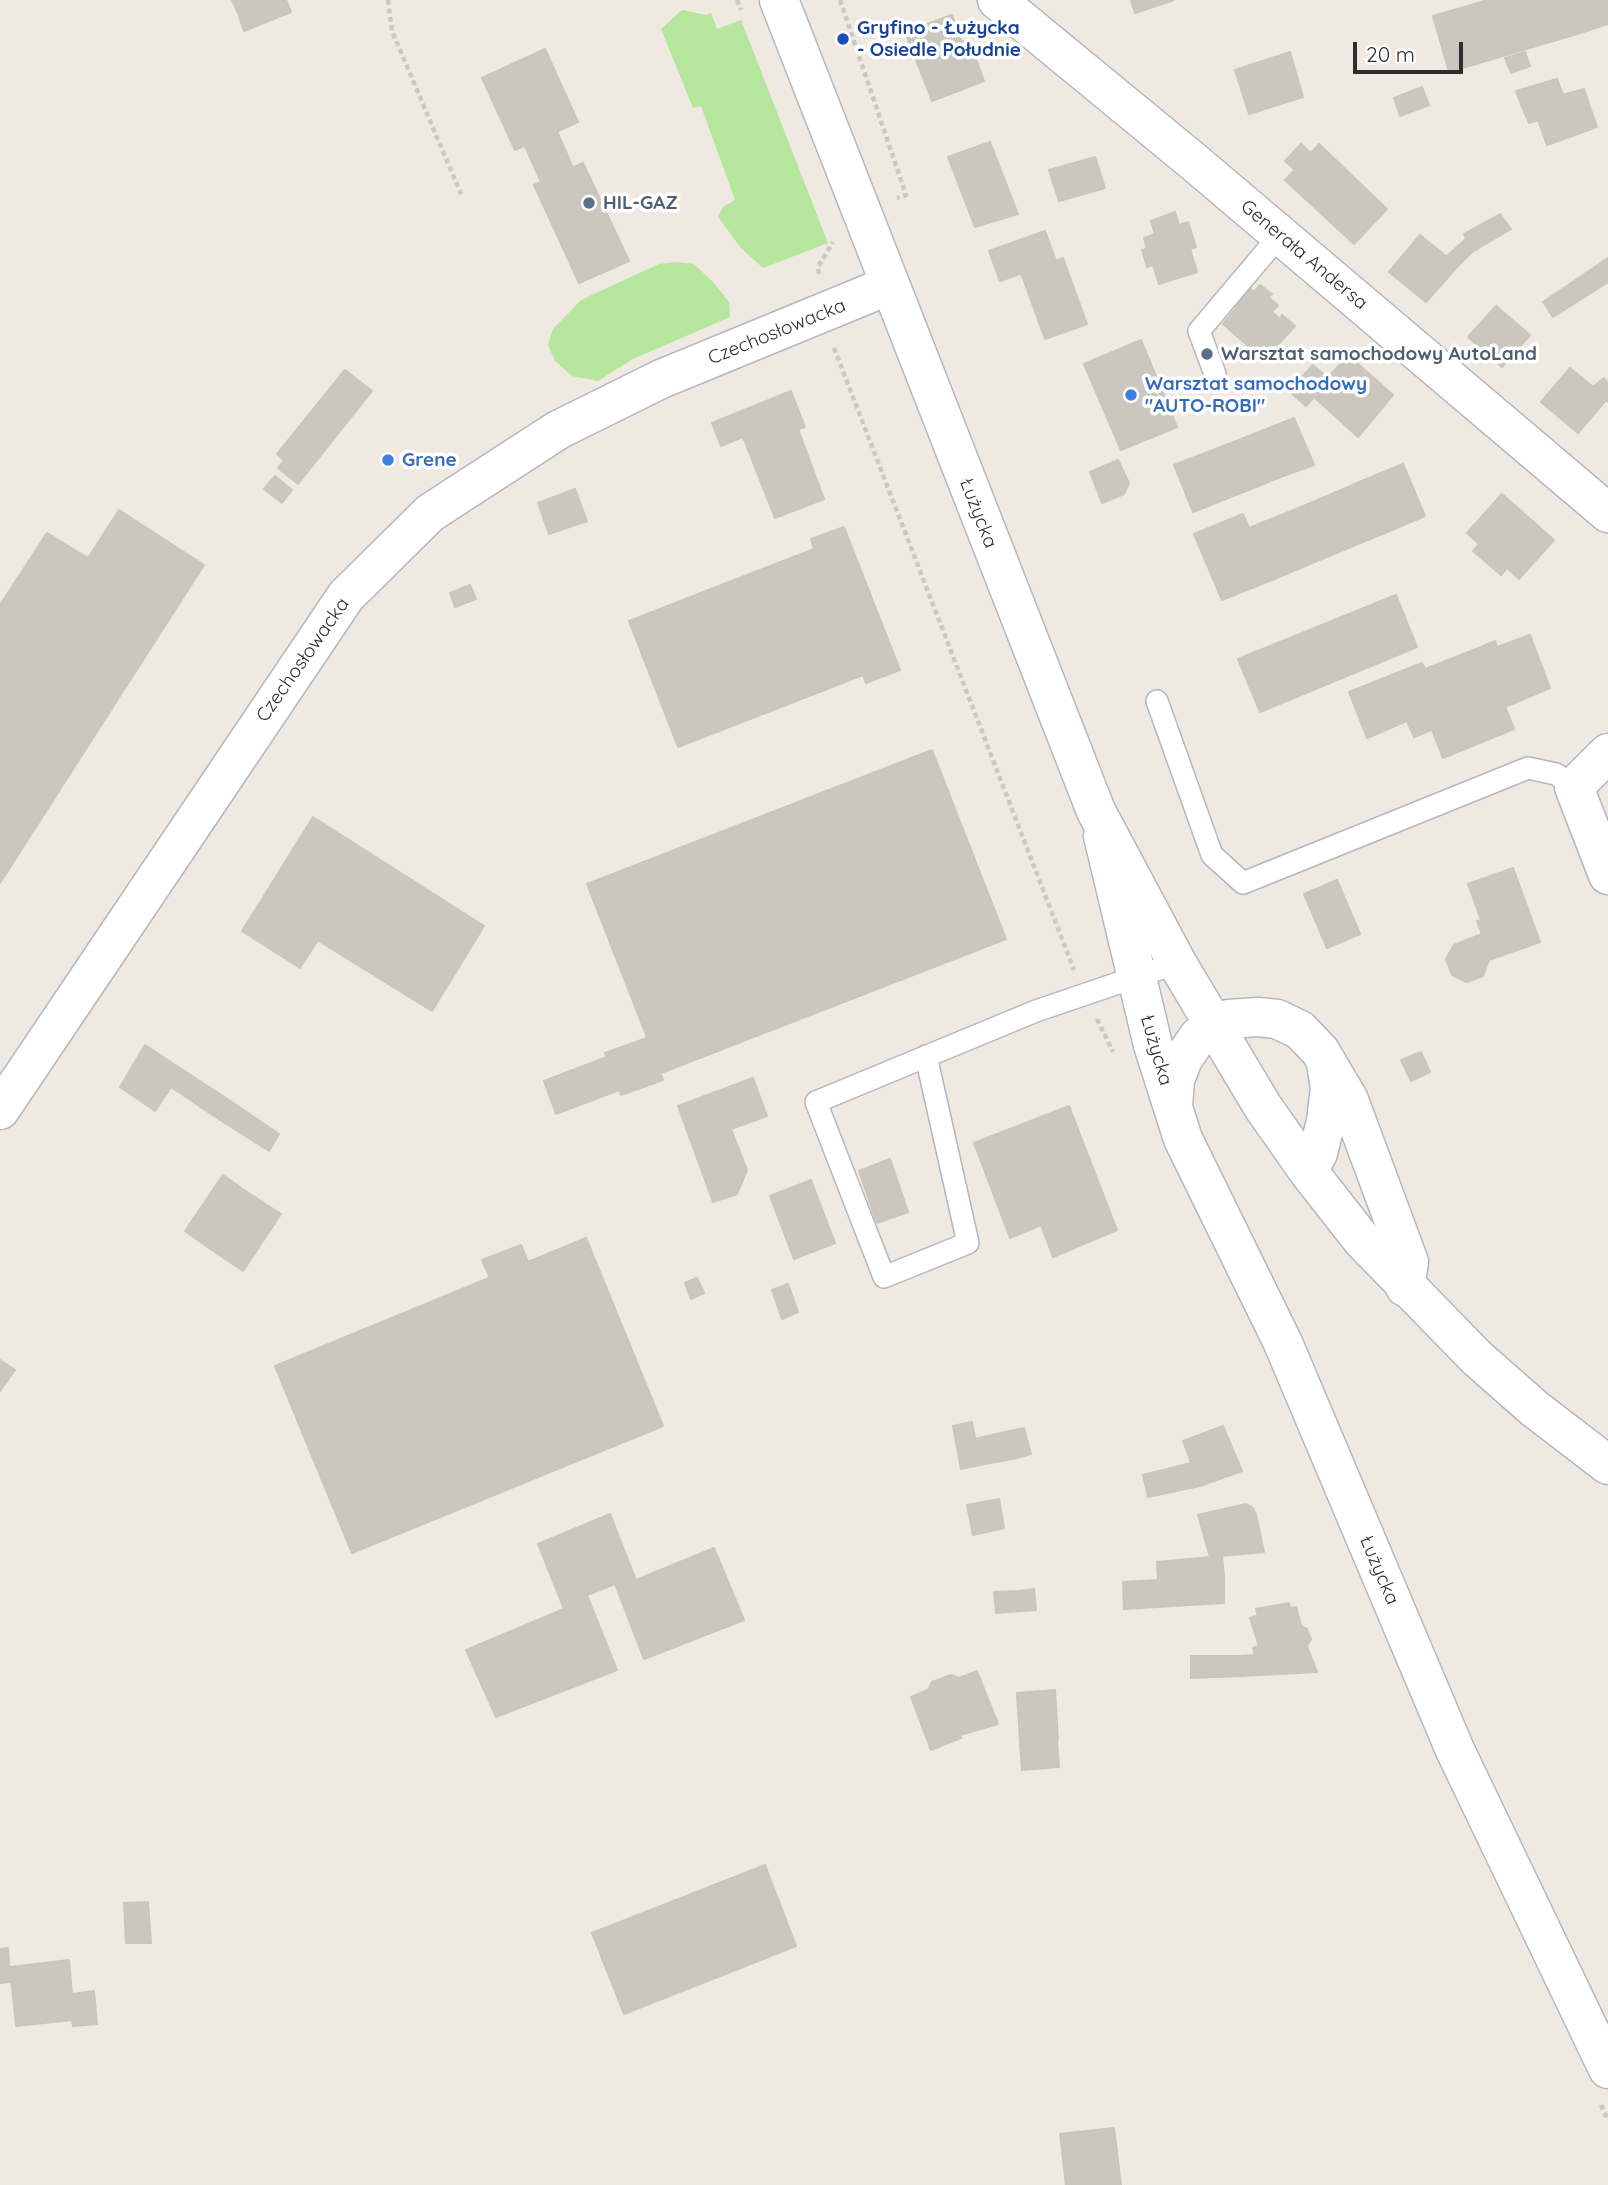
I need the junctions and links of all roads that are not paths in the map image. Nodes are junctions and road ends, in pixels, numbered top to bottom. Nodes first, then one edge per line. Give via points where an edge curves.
1 (779, 0) edge
2 (997, 0) edge
3 (1280, 235) junction
4 (890, 285) junction
5 (1214, 374) dead end
6 (1608, 513) edge
7 (1157, 701) dead end
8 (1608, 753) edge
9 (1574, 787) junction
10 (1096, 811) junction
11 (1608, 875) edge
12 (1177, 963) junction
13 (1136, 978) junction
14 (1212, 1026) junction
15 (1320, 1051) junction
16 (926, 1056) junction
17 (1173, 1108) junction
18 (0, 1110) edge
19 (1308, 1171) junction
20 (1405, 1287) junction
21 (1608, 1465) edge
22 (1608, 2069) edge

1 - 4 street, Łużycka
2 - 3 street, Generała Andersa
3 - 5 lane via 1199,331
3 - 6 street, Generała Andersa
4 - 10 street, Łużycka
4 - 18 street, Czechosłowacka via 661,379 558,430 430,513 346,596
7 - 9 lane via 1212,855 1243,883 1528,768 1556,774
8 - 9 street
9 - 11 street
10 - 12 street
10 - 13 street, Łużycka
12 - 13 lane
12 - 14 street
13 - 16 lane via 1036,1011
13 - 17 street, Łużycka
14 - 15 street via 1236,1017 1277,1019 1300,1030
14 - 17 street via 1183,1059 1175,1080
14 - 19 street
15 - 19 street via 1328,1075 1328,1105 1318,1153
15 - 20 street via 1349,1100 1409,1262
16 - 16 lane via 816,1102 884,1277 968,1243
17 - 22 street, Łużycka via 1208,1195 1283,1343 1455,1749
19 - 20 street
20 - 21 street via 1505,1383

